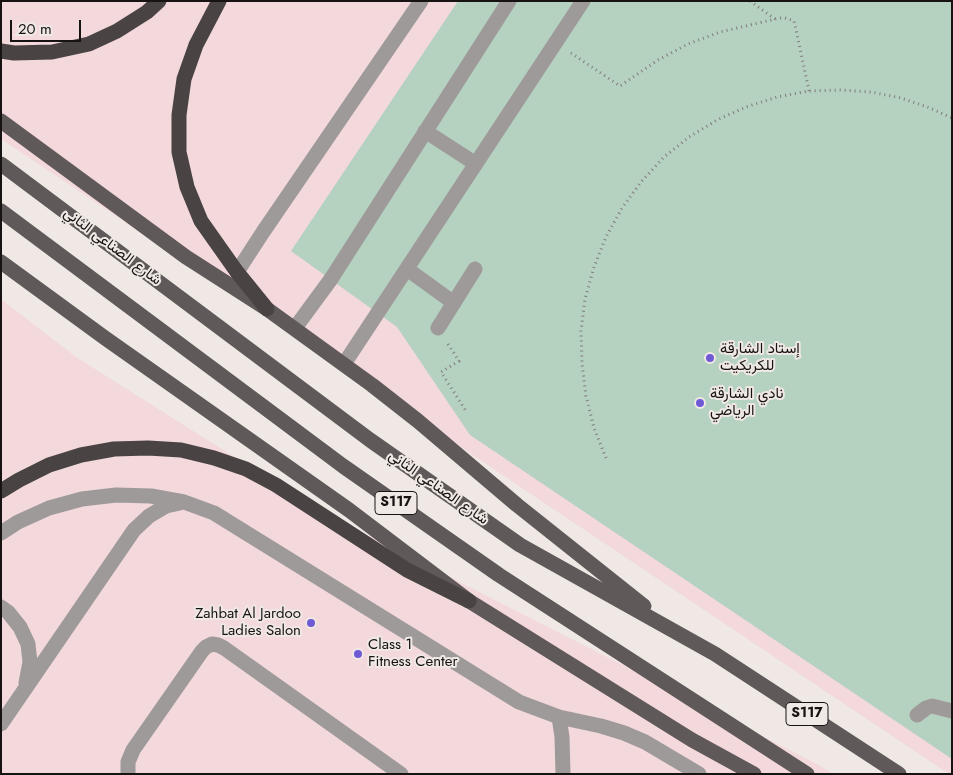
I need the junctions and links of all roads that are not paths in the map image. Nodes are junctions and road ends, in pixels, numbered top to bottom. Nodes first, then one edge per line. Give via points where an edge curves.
1 (159, 1) edge
2 (219, 1) edge
3 (421, 1) edge
4 (509, 1) edge
5 (583, 1) edge
6 (1, 51) edge
7 (1, 121) edge
8 (425, 131) junction
9 (1, 164) edge
10 (476, 164) junction
11 (1, 211) edge
12 (1, 262) edge
13 (475, 269) dead end
14 (407, 270) junction
15 (237, 272) junction
16 (454, 303) junction
17 (267, 309) junction
18 (295, 328) junction
19 (438, 328) road end
20 (344, 364) junction
21 (1, 491) edge
22 (184, 502) junction
23 (1, 533) edge
24 (469, 601) junction
25 (1, 607) edge
26 (716, 654) junction
27 (19, 698) junction
28 (952, 711) edge
29 (916, 716) dead end
30 (558, 717) junction
31 (1, 724) edge
32 (128, 774) edge
33 (401, 774) edge
34 (563, 774) edge
35 (699, 774) edge
36 (754, 774) edge
37 (807, 774) edge
38 (899, 774) edge

1 - 6 highway via 148,12 89,44 52,52
2 - 15 highway via 196,45 184,79 178,115 180,152 187,187 201,221
3 - 15 street
4 - 8 street
5 - 10 street
7 - 17 main road via 186,257
8 - 10 street
8 - 18 street via 331,279
9 - 26 main road, شارع الصناعي الثاني / S117 via 370,440 520,545
10 - 14 street
11 - 37 main road, S117 via 343,466 499,575
12 - 24 main road via 349,510
13 - 16 street
14 - 16 street
14 - 20 street
15 - 17 highway
16 - 19 street
17 - 18 main road
18 - 20 main road
20 - 26 main road via 640,603
21 - 24 highway via 49,465 81,455 114,449 181,450 246,469 407,570
22 - 23 street via 125,495 82,499 49,508
22 - 27 street via 166,506 134,530
22 - 30 street via 214,513 500,692
24 - 36 main road via 692,740
25 - 27 street via 20,626 28,644 27,681
26 - 38 main road, شارع الصناعي الثاني / S117
27 - 31 street
28 - 29 street via 932,706
30 - 34 street
30 - 35 street via 624,733
32 - 33 street via 133,750 202,651 212,644 224,648

